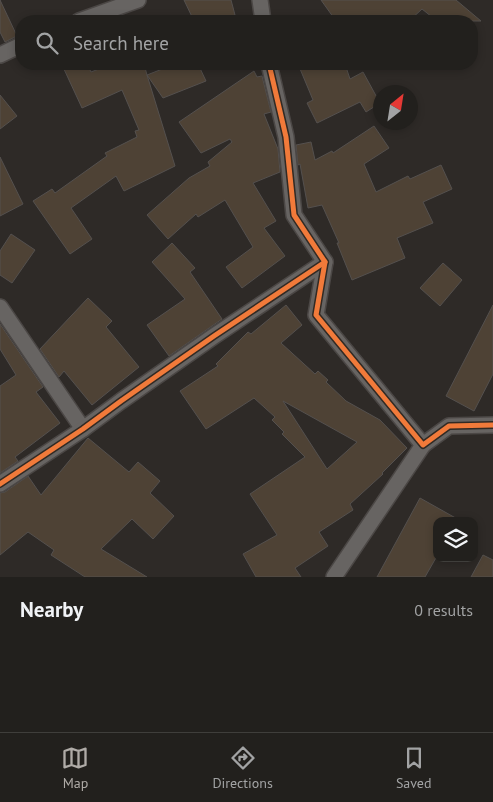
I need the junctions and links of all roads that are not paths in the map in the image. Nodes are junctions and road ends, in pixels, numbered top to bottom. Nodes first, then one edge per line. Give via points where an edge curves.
1 (138, 0) edge
2 (260, 0) edge
3 (96, 15) edge
4 (262, 15) edge
5 (15, 48) edge
6 (0, 55) edge
7 (270, 70) edge
8 (325, 262) junction
9 (0, 307) edge
10 (493, 426) edge
11 (83, 429) junction
12 (423, 445) junction
13 (0, 484) edge
14 (334, 577) edge

1 - 3 street
2 - 4 street
5 - 6 street
7 - 8 street via 286,137 294,215
8 - 11 street
8 - 12 street via 316,315
9 - 11 street
10 - 12 street via 450,426
11 - 13 street
12 - 14 street

